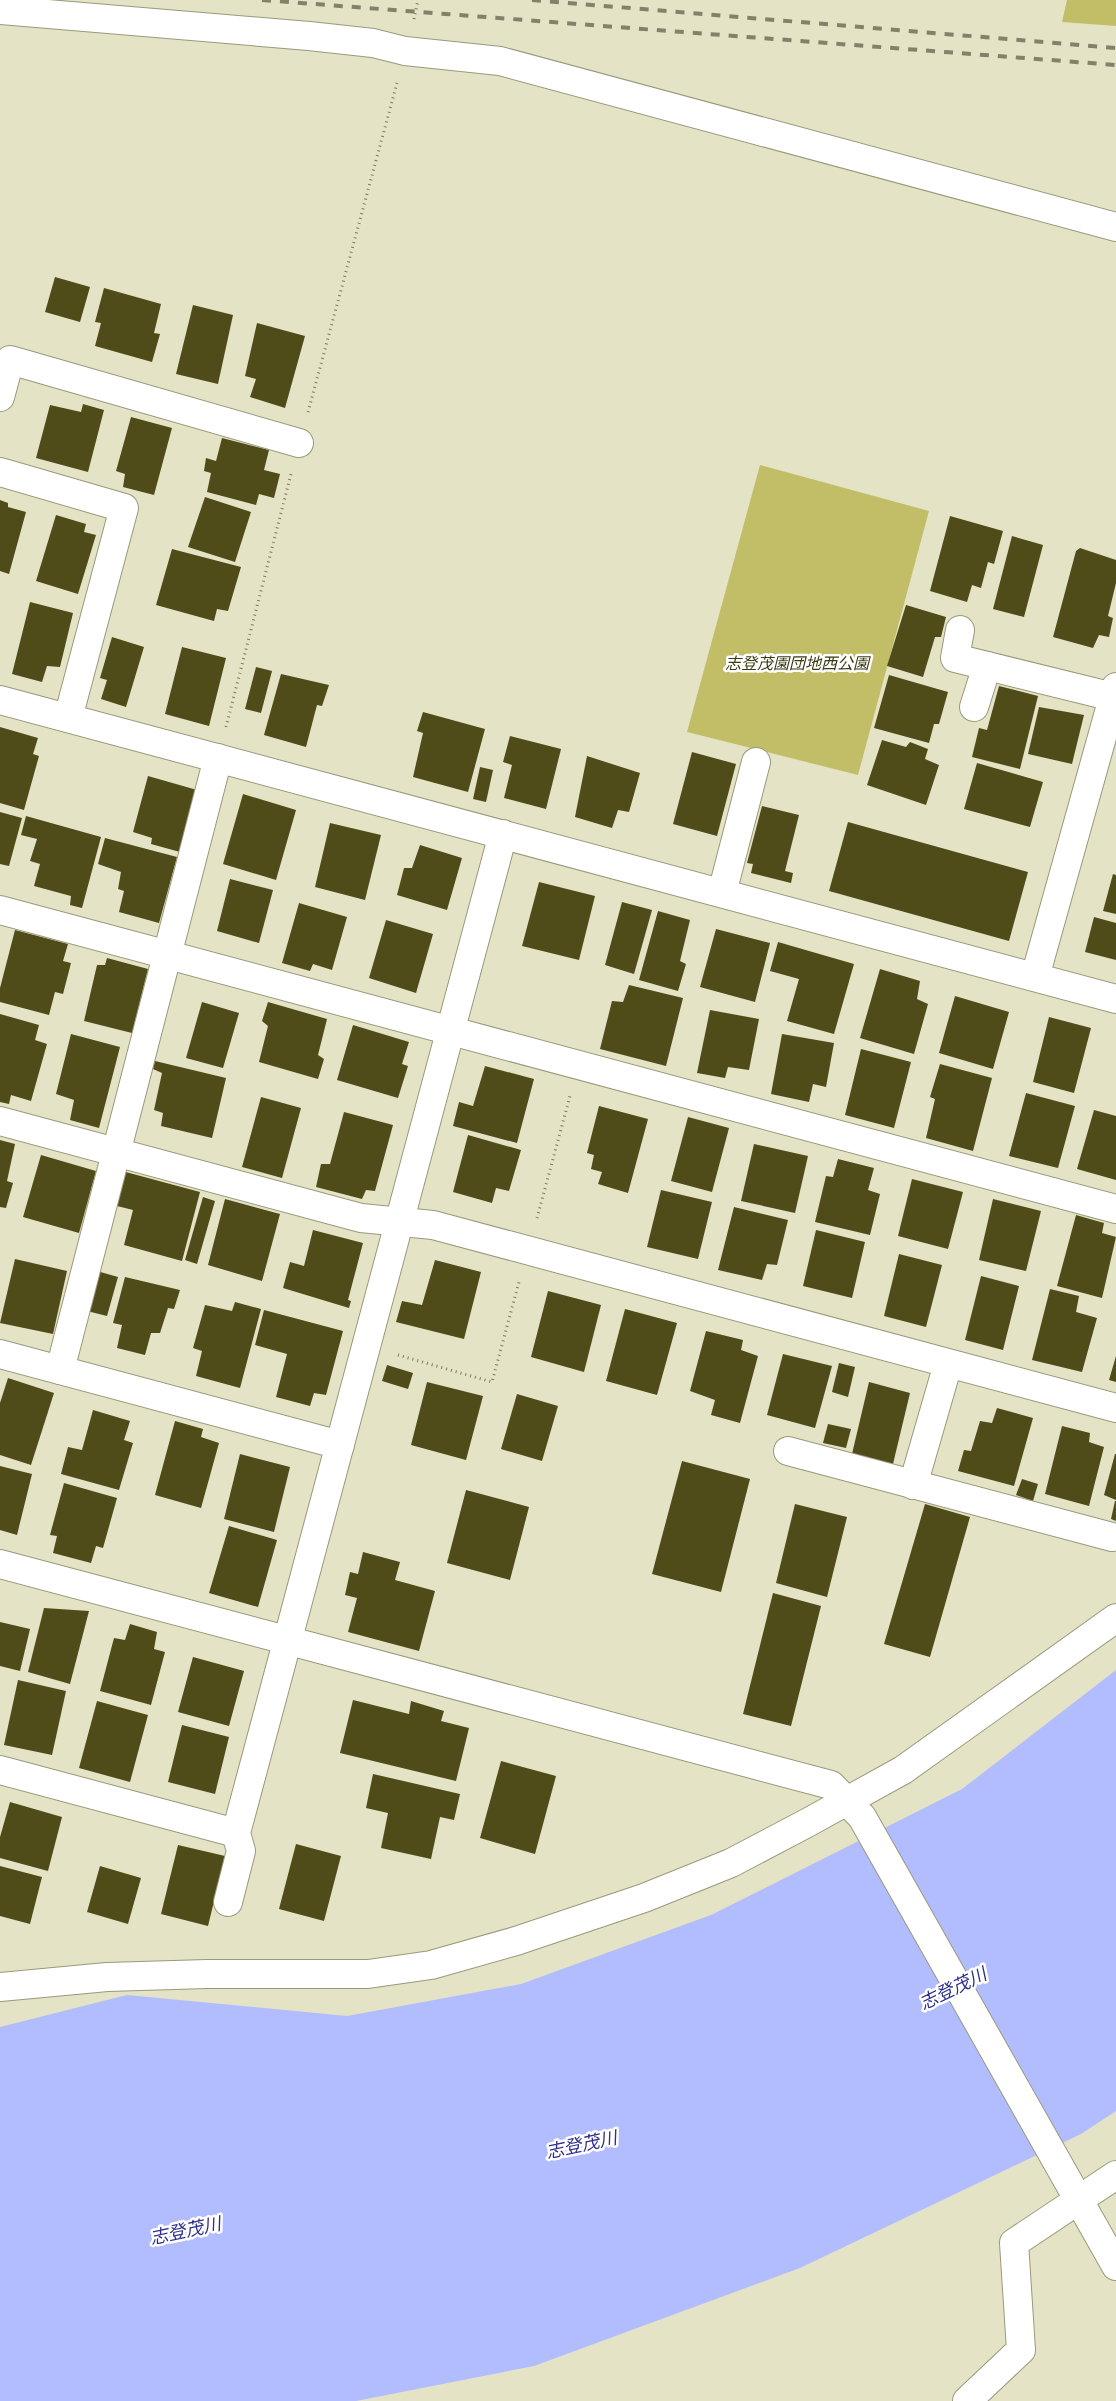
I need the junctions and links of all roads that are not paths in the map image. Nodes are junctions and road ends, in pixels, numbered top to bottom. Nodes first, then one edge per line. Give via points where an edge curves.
1 (0, 10) edge
2 (1116, 227) edge
3 (0, 397) edge
4 (299, 443) road end
5 (0, 472) edge
6 (960, 630) dead end
7 (987, 666) junction
8 (1114, 692) edge
9 (0, 700) edge
10 (974, 707) dead end
11 (68, 718) junction
12 (218, 758) junction
13 (756, 762) dead end
14 (503, 834) junction
15 (722, 893) junction
16 (0, 910) edge
17 (167, 955) junction
18 (1035, 977) junction
19 (1116, 999) edge
20 (451, 1031) junction
21 (0, 1121) edge
22 (116, 1152) junction
23 (1116, 1209) edge
24 (400, 1222) junction
25 (0, 1354) edge
26 (948, 1364) junction
27 (60, 1370) junction
28 (1116, 1408) edge
29 (340, 1445) junction
30 (788, 1451) dead end
31 (913, 1485) junction
32 (1112, 1537) dead end
33 (0, 1564) edge
34 (1116, 1618) edge
35 (287, 1640) junction
36 (0, 1770) edge
37 (854, 1809) junction
38 (236, 1833) junction
39 (228, 1902) dead end
40 (0, 1987) edge
41 (1116, 2175) edge
42 (1078, 2200) junction
43 (1116, 2266) edge
44 (967, 2401) edge

1 - 2 street via 309,36 500,60
3 - 4 street via 10,360
5 - 11 street via 124,508
6 - 7 street via 955,658
7 - 8 street
7 - 10 street
8 - 18 street
9 - 11 street
11 - 12 street
12 - 14 street
12 - 17 street
13 - 15 street
14 - 15 street
14 - 20 street
15 - 18 street
16 - 17 street
17 - 20 street
17 - 22 street
18 - 19 street
20 - 23 street
20 - 24 street
21 - 22 street
22 - 24 street via 361,1218
22 - 27 street
24 - 26 street via 433,1225
24 - 29 street
25 - 27 street
26 - 28 street
26 - 31 street
27 - 29 street
29 - 35 street
30 - 31 street
31 - 32 street
33 - 35 street
34 - 37 street via 903,1770
35 - 37 street via 830,1785
35 - 38 street
36 - 38 street
37 - 40 street via 644,1898 516,1941 431,1965 368,1974 117,1976
37 - 42 street
38 - 39 street via 241,1851
41 - 42 street
42 - 43 street
42 - 44 street via 1014,2243 1021,2350

